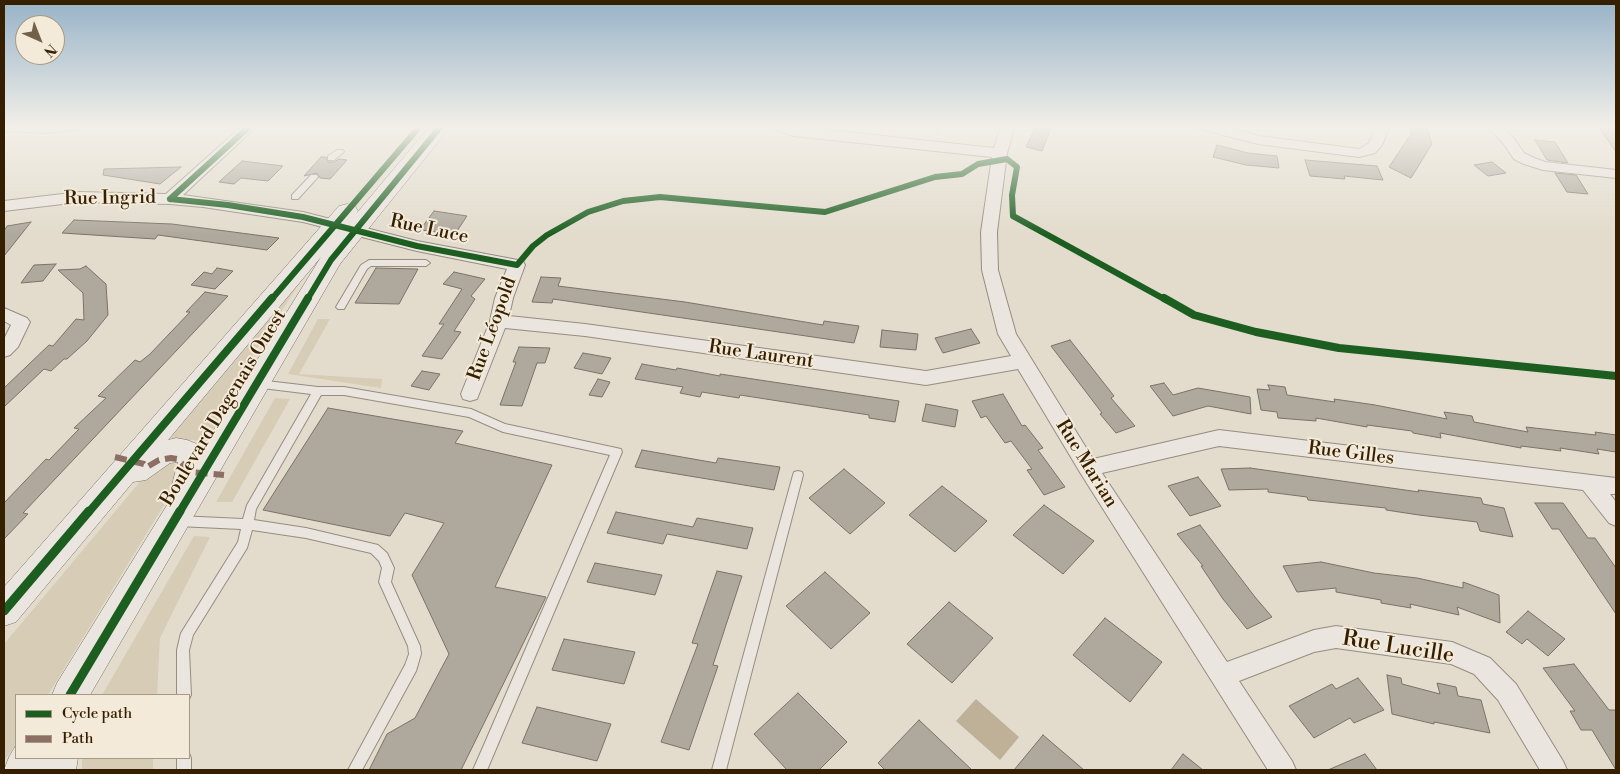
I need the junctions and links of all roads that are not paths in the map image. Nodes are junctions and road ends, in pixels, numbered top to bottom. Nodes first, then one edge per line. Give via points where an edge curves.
1 (210, 162) edge
2 (393, 162) edge
3 (407, 162) edge
4 (999, 162) edge
5 (1534, 162) edge
6 (1616, 174) edge
7 (314, 177) dead end
8 (295, 197) dead end
9 (170, 199) junction
10 (4, 206) edge
11 (345, 228) junction
12 (426, 263) dead end
13 (516, 265) joint
14 (341, 307) dead end
15 (4, 314) edge
16 (499, 321) junction
17 (4, 350) edge
18 (1022, 361) junction
19 (257, 384) junction
20 (315, 391) junction
21 (470, 394) joint
22 (456, 410) junction
23 (1088, 468) junction
24 (798, 475) dead end
25 (1589, 483) junction
26 (1616, 486) edge
27 (104, 495) junction
28 (1616, 517) edge
29 (176, 521) junction
30 (248, 524) junction
31 (4, 611) edge
32 (1222, 676) junction
33 (72, 693) edge
34 (184, 694) edge
35 (29, 759) edge
36 (22, 770) edge
37 (355, 770) edge
38 (480, 770) edge
39 (719, 770) edge
40 (1283, 770) edge
41 (1554, 770) edge

1 - 9 street
2 - 11 main road, Boulevard Dagenais Ouest
3 - 11 main road, Boulevard Dagenais Ouest
4 - 18 street, Rue Marian via 989,232 990,270 1007,334
5 - 6 street via 1543,166
7 - 8 lane
9 - 10 street, Rue Ingrid via 79,197
9 - 11 street, Rue Ingrid via 257,209
11 - 13 street, Rue Luce
11 - 19 main road, Boulevard Dagenais Ouest via 327,267
11 - 27 main road, Boulevard Dagenais Ouest
12 - 14 lane via 369,263
13 - 16 street, Rue Léopold
15 - 17 street via 22,322
16 - 18 street, Rue Laurent via 926,378
16 - 21 street, Rue Léopold
18 - 23 street, Rue Marian
19 - 20 lane
19 - 29 main road, Boulevard Dagenais Ouest
20 - 22 lane via 344,391
20 - 30 lane via 318,392 251,508
21 - 22 lane
22 - 38 lane via 471,413 503,428 617,452
23 - 25 street, Rue Gilles via 1219,438
23 - 32 street, Rue Marian
24 - 39 lane
25 - 26 street, Rue Gilles
25 - 28 street
27 - 29 main road via 157,455 176,450 187,452 193,463
27 - 31 main road, Boulevard Dagenais Ouest
29 - 30 lane
29 - 33 main road, Boulevard Dagenais Ouest
30 - 34 lane via 243,544 187,633 183,650
30 - 37 lane via 369,547 379,552 388,568 385,582 414,646 414,661
32 - 40 street, Rue Marian
32 - 41 street, Rue Lucille via 1314,641 1336,637 1452,654 1482,666 1507,692
35 - 36 main road

